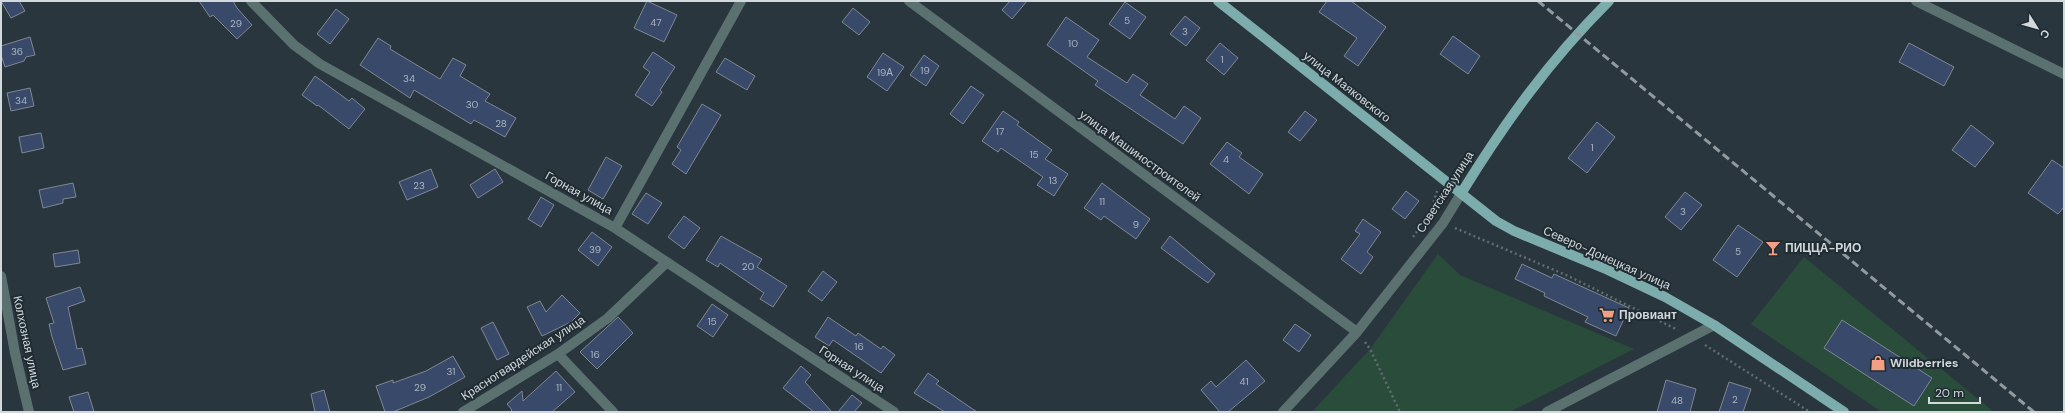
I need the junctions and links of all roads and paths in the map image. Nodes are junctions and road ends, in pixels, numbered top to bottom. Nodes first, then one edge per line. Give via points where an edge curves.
1 (251, 1) edge
2 (741, 1) edge
3 (909, 1) edge
4 (1218, 1) edge
5 (1609, 1) edge
6 (1916, 1) edge
7 (2064, 74) edge
8 (1441, 177) junction
9 (1462, 192) junction
10 (1431, 212) junction
11 (1444, 223) junction
12 (615, 228) junction
13 (1408, 243) dead end
14 (667, 262) junction
15 (1, 276) edge
16 (1714, 325) junction
17 (1357, 332) junction
18 (1692, 336) junction
19 (558, 354) junction
20 (29, 412) edge
21 (463, 412) edge
22 (613, 412) edge
23 (894, 412) edge
24 (1284, 412) edge
25 (1400, 412) edge
26 (1547, 412) edge
27 (1810, 412) edge
28 (1844, 412) edge

1 - 12 street, Горная улица via 294,44 320,64
2 - 12 street
3 - 17 street, улица Машиностроителей
4 - 8 main road, улица Маяковского
5 - 9 main road, Советская улица via 1577,33 1524,97
6 - 7 street
8 - 9 main road, улица Маяковского
8 - 10 path
9 - 11 street, Советская улица
9 - 16 main road, Северо-Донецкая улица via 1496,221 1514,231 1608,270 1665,297
10 - 11 path
10 - 13 path
11 - 17 street, Советская улица
11 - 18 path via 1566,275
12 - 14 street, Горная улица
14 - 19 street, Красногвардейская улица via 608,318
14 - 23 street, Горная улица
15 - 20 street, Колхозная улица
16 - 18 street
16 - 28 main road, Северо-Донецкая улица
17 - 24 street, Советская улица
17 - 25 path via 1370,349
18 - 26 street
18 - 27 path
19 - 21 street, Красногвардейская улица
19 - 22 street

